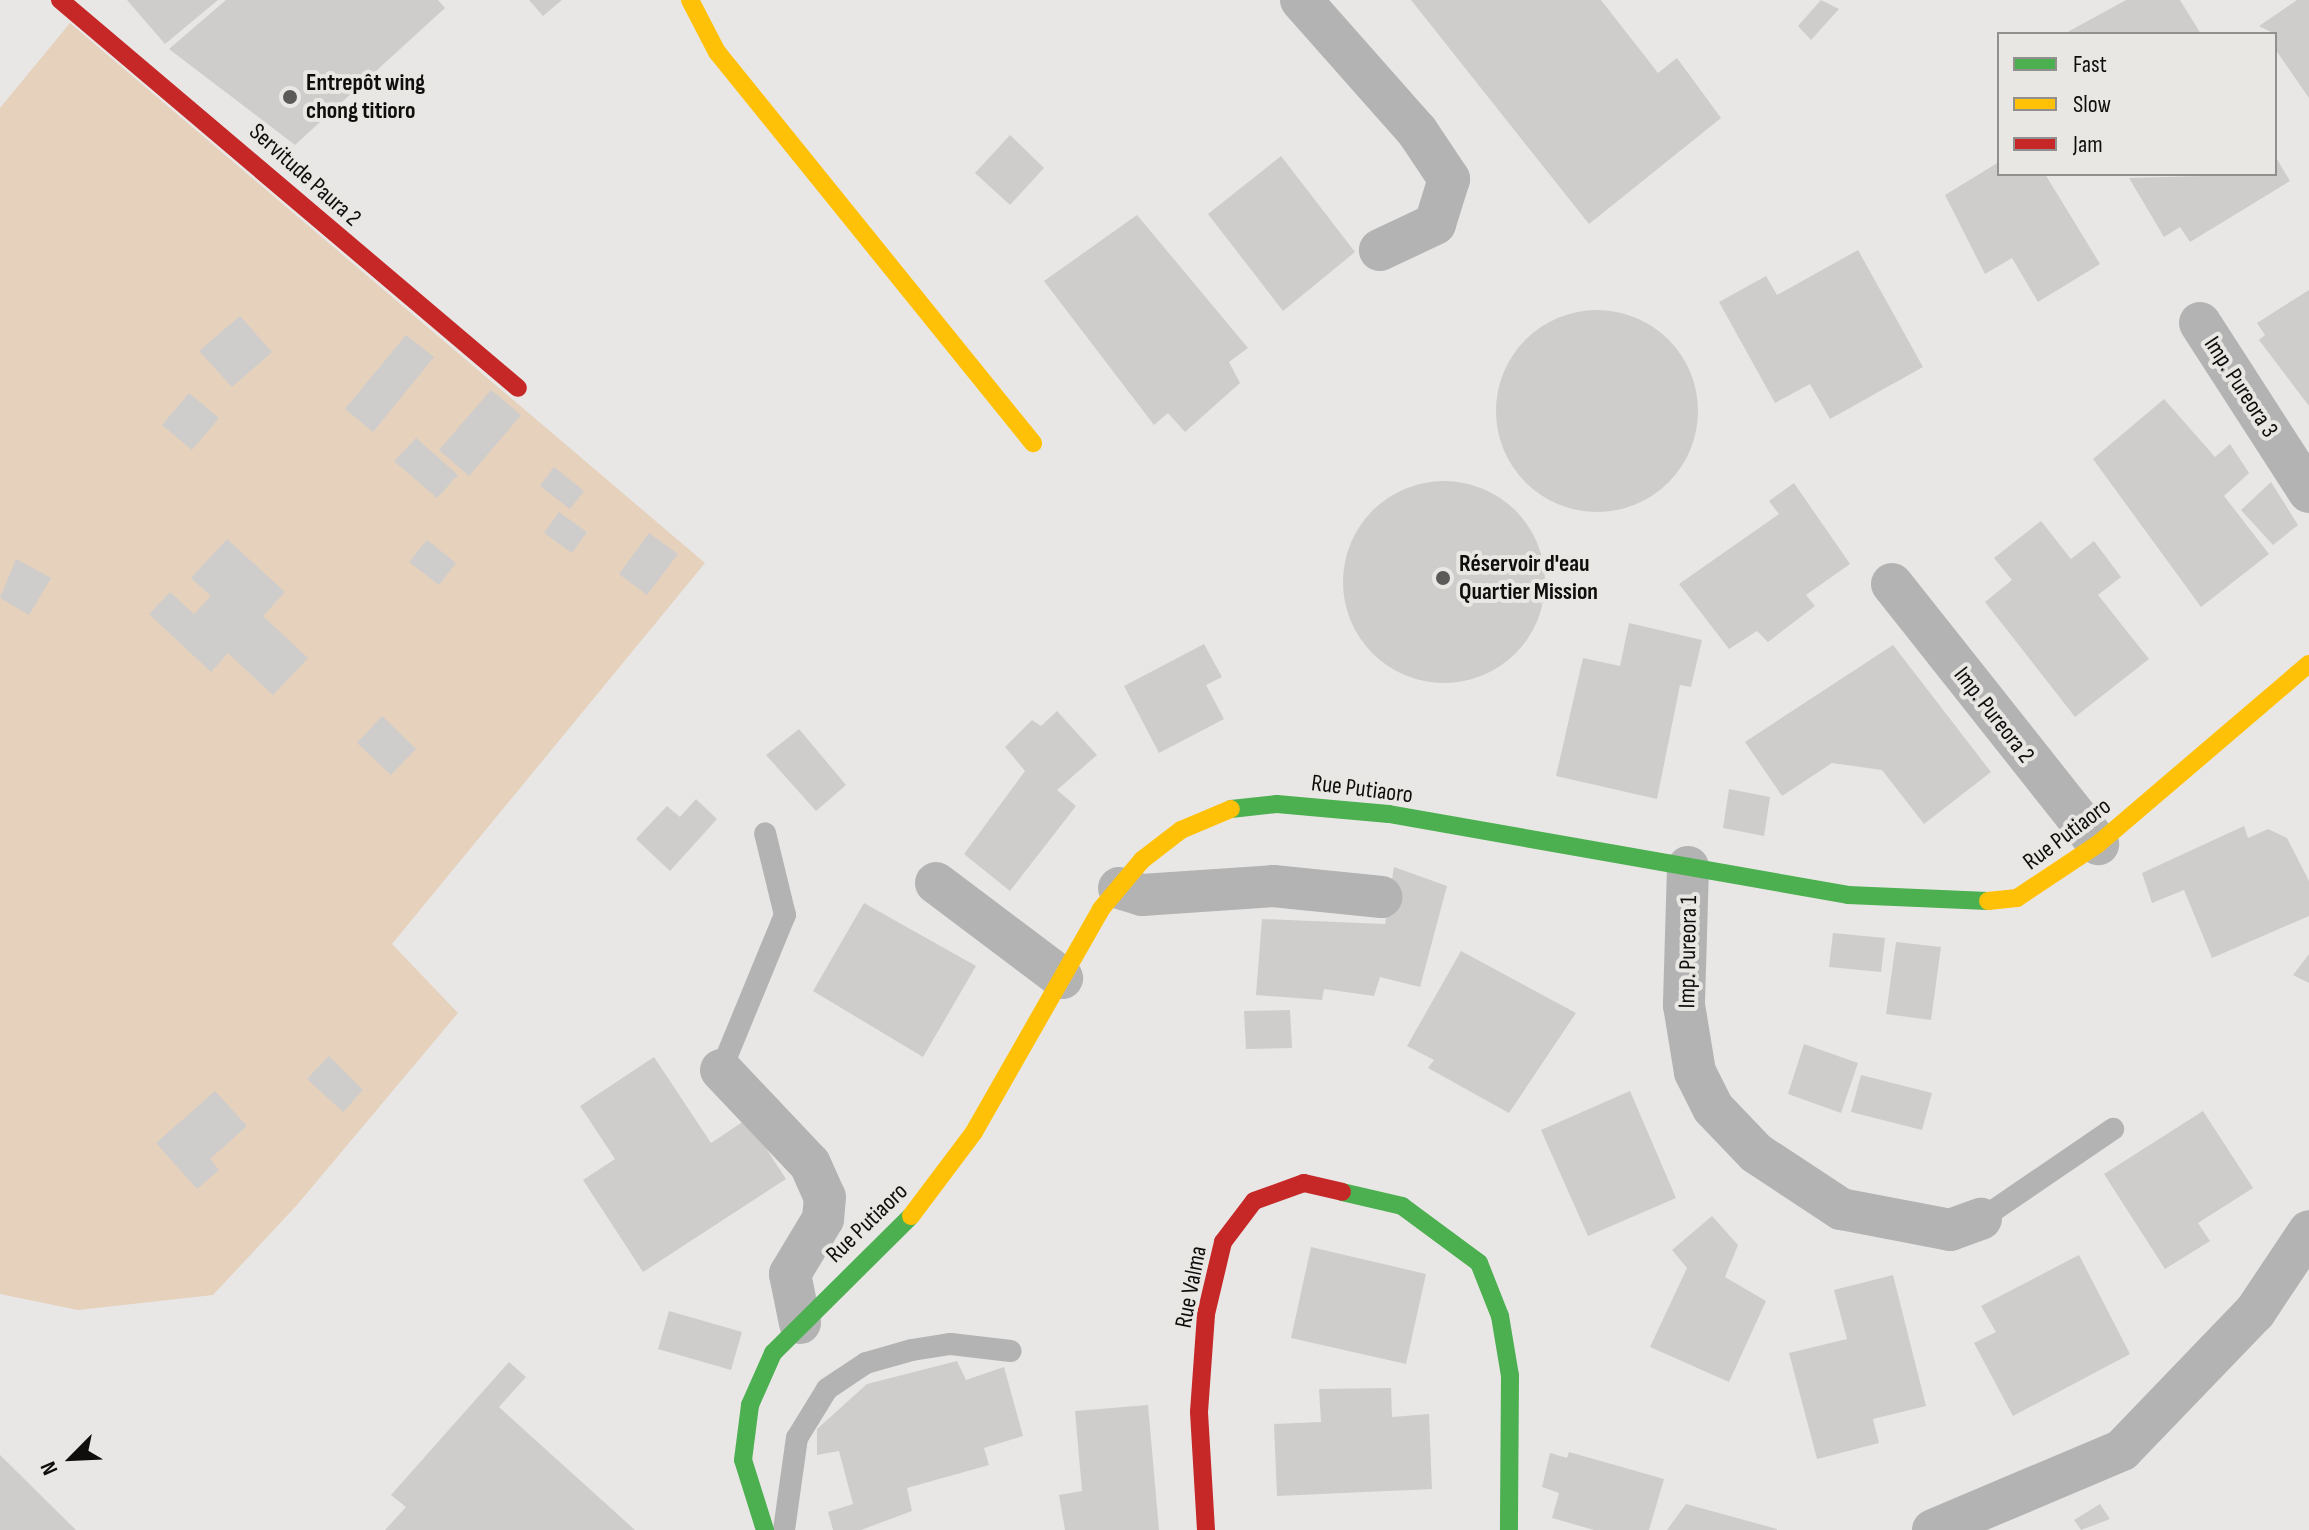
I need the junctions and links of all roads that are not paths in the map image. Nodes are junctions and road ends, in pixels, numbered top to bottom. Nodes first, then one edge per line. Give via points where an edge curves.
1 (60, 0) edge
2 (690, 0) edge
3 (1301, 0) edge
4 (1380, 250) dead end
5 (2200, 323) dead end
6 (518, 388) dead end
7 (1033, 443) dead end
8 (2309, 492) edge
9 (1892, 584) dead end
10 (2309, 664) edge
11 (765, 833) dead end
12 (2098, 844) junction
13 (1688, 867) junction
14 (936, 883) dead end
15 (1119, 888) junction
16 (1381, 897) dead end
17 (1062, 978) junction
18 (721, 1070) joint
19 (2113, 1129) dead end
20 (1981, 1219) joint
21 (2309, 1231) edge
22 (800, 1323) junction
23 (1011, 1351) dead end
24 (765, 1530) edge
25 (784, 1530) edge
26 (1206, 1530) edge
27 (1509, 1530) edge
28 (1933, 1530) edge

1 - 6 main road, Servitude Paura 2
2 - 7 main road via 717,52
3 - 4 street via 1417,131 1449,179 1435,224
5 - 8 street, Imp. Pureora 3
9 - 12 street, Imp. Pureora 2
10 - 12 main road, Rue Putiaoro
11 - 18 lane via 785,915
12 - 13 main road, Rue Putiaoro via 2017,898 1962,904 1848,895
13 - 15 main road, Rue Putiaoro via 1389,814 1277,804 1224,810 1181,830
13 - 20 street, Imp. Pureora 1 via 1684,1005 1695,1072 1713,1108 1756,1153 1841,1209 1950,1230
14 - 17 street
15 - 16 street via 1142,895 1273,886
15 - 17 main road, Rue Putiaoro
17 - 22 main road, Rue Putiaoro via 927,1201
18 - 22 street via 810,1164 825,1197 823,1219 790,1274
19 - 20 lane
21 - 28 street via 2255,1312 2122,1450
22 - 24 main road, Rue Putiaoro via 773,1353 750,1405 743,1460
23 - 25 lane via 951,1344 912,1350 866,1363 827,1389 797,1438
26 - 27 main road, Rue Valma via 1199,1412 1206,1314 1223,1242 1254,1201 1304,1183 1402,1206 1446,1232 1479,1263 1500,1316 1510,1376

